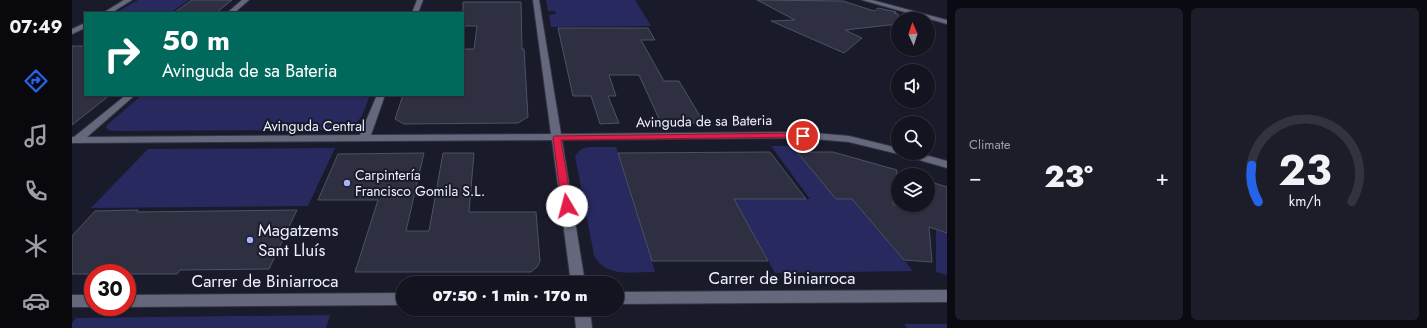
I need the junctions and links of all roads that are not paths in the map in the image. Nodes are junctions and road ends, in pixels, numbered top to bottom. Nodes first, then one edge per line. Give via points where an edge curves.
1 (129, 0) edge
2 (246, 0) edge
3 (420, 0) edge
4 (536, 0) edge
5 (865, 0) edge
6 (108, 12) edge
7 (231, 12) edge
8 (415, 12) edge
9 (947, 22) edge
10 (84, 26) edge
11 (72, 32) edge
12 (130, 96) edge
13 (381, 96) edge
14 (557, 138) junction
15 (364, 139) junction
16 (74, 140) edge
17 (891, 149) edge
18 (930, 160) edge
19 (947, 165) edge
20 (577, 276) edge
21 (947, 296) edge
22 (624, 298) edge
23 (396, 299) edge
24 (72, 301) edge
25 (84, 301) edge
26 (136, 301) edge
27 (583, 316) edge
28 (584, 328) edge

1 - 6 street
2 - 7 street
3 - 8 street
4 - 14 street
5 - 9 street
10 - 11 street
12 - 16 street
13 - 15 street
14 - 15 street, Avinguda Central
14 - 17 street, Avinguda de sa Bateria via 803,136 849,139
14 - 20 street
15 - 16 street, Avinguda Central
18 - 19 street
21 - 22 street, Carrer de Biniarroca
23 - 26 street, Carrer de Biniarroca
24 - 25 street
27 - 28 street

